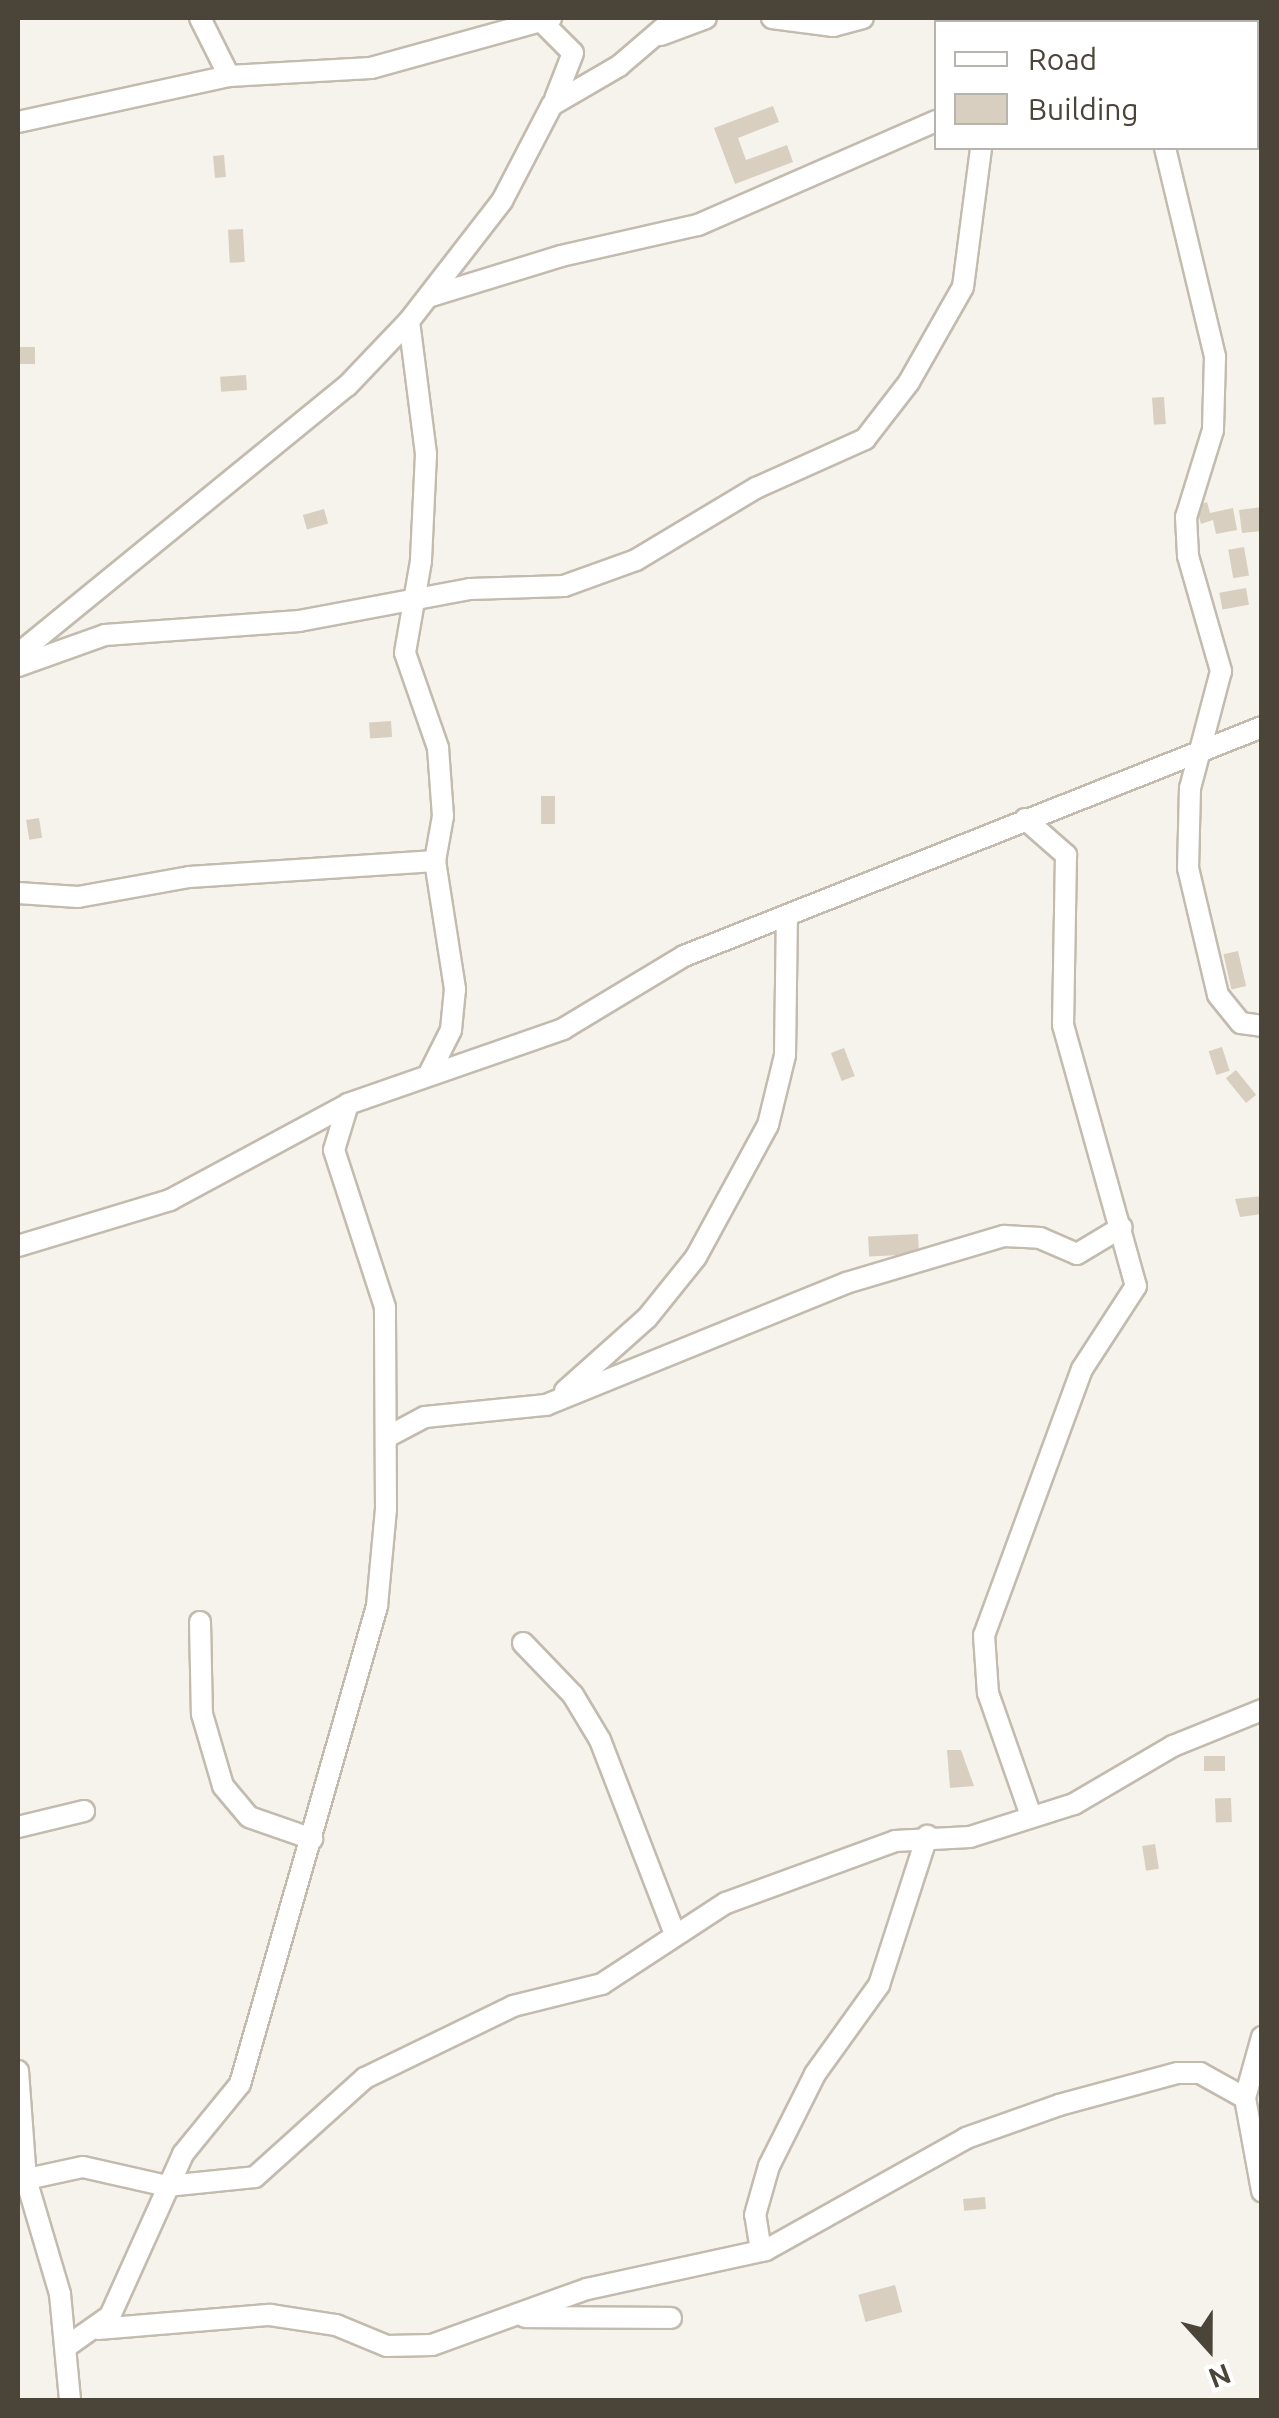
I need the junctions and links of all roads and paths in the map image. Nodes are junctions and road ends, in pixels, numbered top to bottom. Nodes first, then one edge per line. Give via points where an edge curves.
1 (200, 18) edge
2 (675, 18) edge
3 (706, 18) edge
4 (772, 18) edge
5 (863, 18) edge
6 (543, 19) edge
7 (658, 36) junction
8 (229, 76) junction
9 (552, 106) junction
10 (18, 122) edge
11 (934, 123) edge
12 (981, 150) edge
13 (1165, 150) edge
14 (426, 298) junction
15 (409, 321) junction
16 (410, 602) junction
17 (371, 612) junction
18 (405, 639) junction
19 (18, 654) edge
20 (18, 666) edge
21 (1262, 727) edge
22 (1200, 754) junction
23 (1025, 819) junction
24 (435, 861) junction
25 (18, 892) edge
26 (786, 918) junction
27 (1262, 1026) edge
28 (430, 1072) junction
29 (348, 1104) junction
30 (1122, 1227) junction
31 (18, 1246) edge
32 (546, 1405) junction
33 (387, 1437) junction
34 (200, 1622) dead end
35 (523, 1643) dead end
36 (1262, 1710) edge
37 (84, 1811) dead end
38 (1031, 1816) junction
39 (18, 1827) edge
40 (927, 1836) junction
41 (312, 1839) junction
42 (674, 1932) junction
43 (1260, 2040) edge
44 (18, 2071) edge
45 (1245, 2098) junction
46 (22, 2180) edge
47 (167, 2186) junction
48 (1262, 2191) edge
49 (755, 2216) junction
50 (761, 2251) junction
51 (733, 2257) junction
52 (671, 2318) dead end
53 (508, 2319) junction
54 (98, 2330) junction
55 (66, 2347) junction
56 (70, 2400) edge

1 - 8 street
2 - 7 street
3 - 7 street
4 - 5 street via 834,26
6 - 8 street via 371,68
6 - 9 street via 572,53
7 - 9 street
8 - 10 street
9 - 14 street via 502,201
11 - 14 street via 698,226 562,256
12 - 16 street via 963,287 910,382 865,439 756,488 636,560 570,584 470,589
13 - 22 street via 1215,357 1213,430 1186,517 1188,556 1221,671
14 - 15 street
15 - 16 street via 426,454 422,561
15 - 19 street via 347,386
16 - 17 street
16 - 18 street
17 - 18 street
17 - 20 street via 105,635
18 - 24 street via 438,748 442,816
21 - 22 street
22 - 23 street
22 - 27 street via 1187,834 1195,918 1227,1011
23 - 26 street
23 - 30 street via 1066,855 1063,1024
24 - 25 street via 189,877 78,897
24 - 28 street via 455,989 451,1030
26 - 28 street via 684,956 563,1029
26 - 32 street via 785,1055 778,1097 753,1156 696,1257 647,1318
28 - 29 street
29 - 31 street via 170,1200
29 - 33 street via 334,1150 384,1292
30 - 32 street via 1077,1254 1040,1238 1004,1236 846,1283
30 - 38 street via 1135,1292 1082,1369 984,1634 988,1693
32 - 33 street via 425,1416
33 - 41 street via 377,1606
34 - 41 street via 202,1714 223,1786 249,1817
35 - 42 street via 573,1695 600,1740
36 - 38 street via 1173,1746 1090,1797
37 - 39 street
38 - 40 street via 970,1838
40 - 42 street via 848,1856
40 - 49 street via 879,1985 815,2074 769,2166
41 - 47 street via 240,2084
42 - 47 street via 602,1984 513,2006 365,2078 326,2106 264,2174
43 - 45 street
44 - 46 street
45 - 48 street
45 - 50 street via 1200,2073 1178,2073 1059,2105 966,2138
46 - 47 street via 82,2167
46 - 55 street via 60,2294
47 - 54 street via 120,2299
49 - 50 street
49 - 51 street
50 - 51 street
51 - 53 street via 587,2290
52 - 53 street
53 - 54 street via 432,2345 388,2346 336,2325 270,2315
54 - 55 street
55 - 56 street

